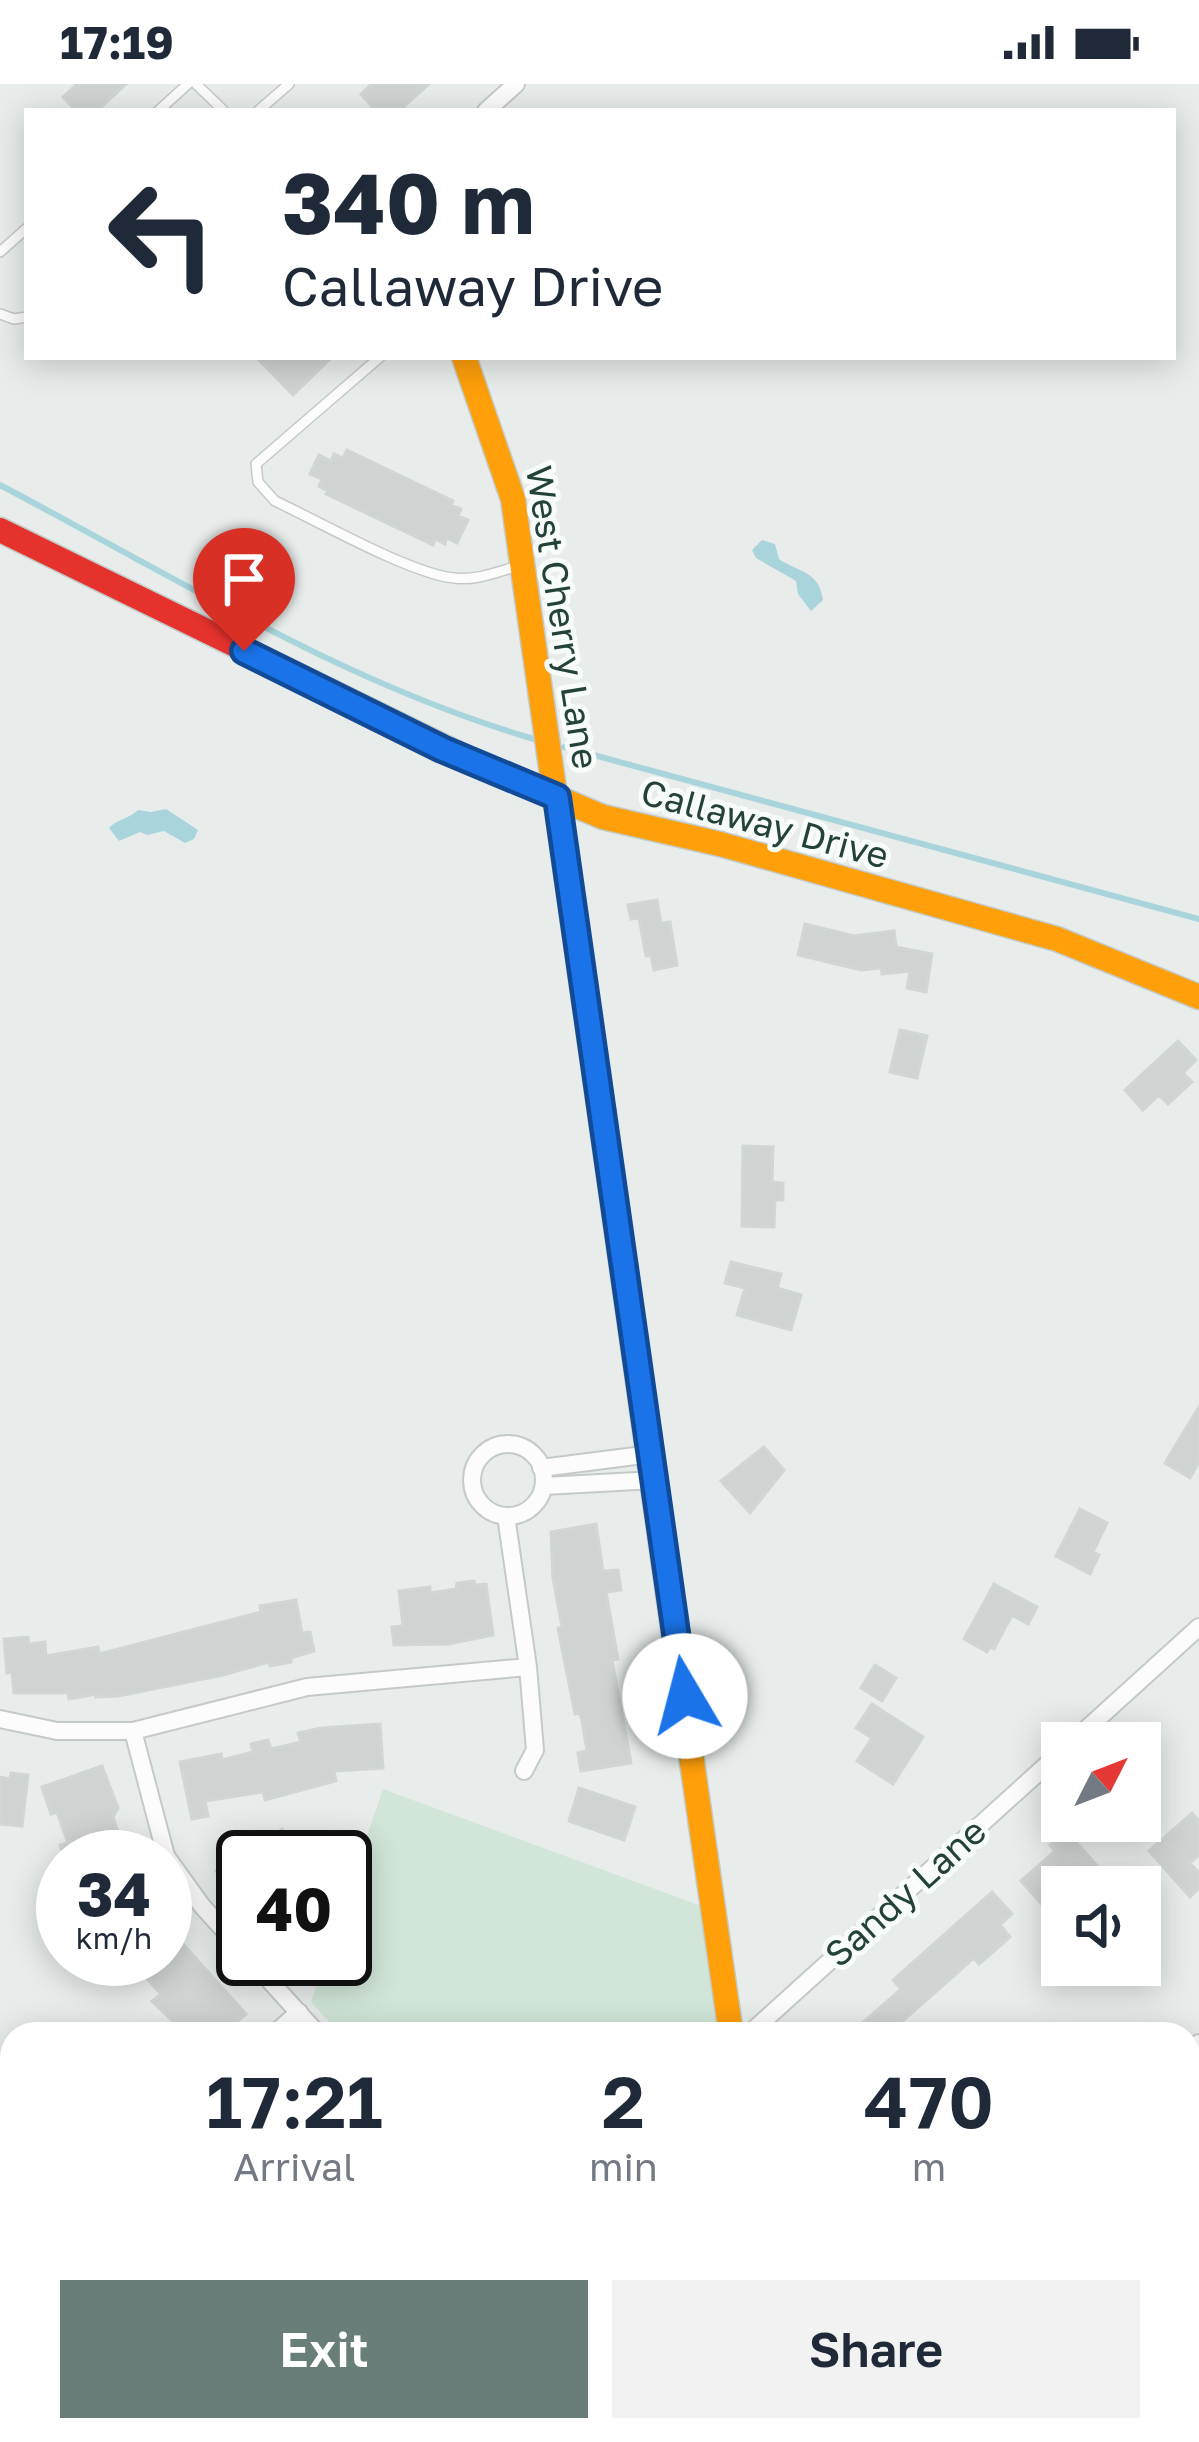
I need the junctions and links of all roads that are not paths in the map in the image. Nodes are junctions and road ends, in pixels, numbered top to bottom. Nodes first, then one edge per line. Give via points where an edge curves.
1 (192, 84) edge
2 (289, 84) edge
3 (516, 84) edge
4 (162, 108) edge
5 (220, 108) edge
6 (261, 108) edge
7 (489, 108) edge
8 (24, 231) edge
9 (0, 252) edge
10 (377, 360) edge
11 (465, 360) edge
12 (0, 530) edge
13 (521, 565) junction
14 (557, 797) junction
15 (1199, 997) edge
16 (651, 1454) junction
17 (543, 1477) junction
18 (655, 1480) junction
19 (506, 1516) junction
20 (1199, 1627) edge
21 (528, 1667) junction
22 (0, 1719) edge
23 (1094, 1722) edge
24 (133, 1731) junction
25 (1041, 1770) edge
26 (524, 1771) dead end
27 (216, 1921) edge
28 (275, 1986) edge
29 (299, 2012) junction
30 (288, 2022) edge
31 (308, 2022) edge
32 (729, 2022) edge
33 (761, 2022) edge

1 - 4 lane
1 - 5 lane
2 - 6 lane
3 - 7 street
8 - 9 lane
10 - 13 lane via 256,464 259,482 274,501 426,572 478,577
11 - 13 street, West Cherry Lane via 513,500
12 - 14 street, Callaway Drive via 442,749
13 - 14 street, West Cherry Lane
14 - 15 street, Callaway Drive via 603,817 1007,923
14 - 16 street, West Cherry Lane
16 - 17 street
16 - 18 street, West Cherry Lane
17 - 18 street
17 - 19 street via 532,1507
17 - 19 street via 523,1447 483,1453 471,1478 474,1492
18 - 32 street, West Cherry Lane
19 - 21 street
20 - 23 street
21 - 24 street via 308,1687
21 - 26 street via 535,1750
22 - 24 street via 57,1731
24 - 27 street via 166,1856
25 - 33 street, Sandy Lane
28 - 29 street
29 - 30 street
29 - 31 street

